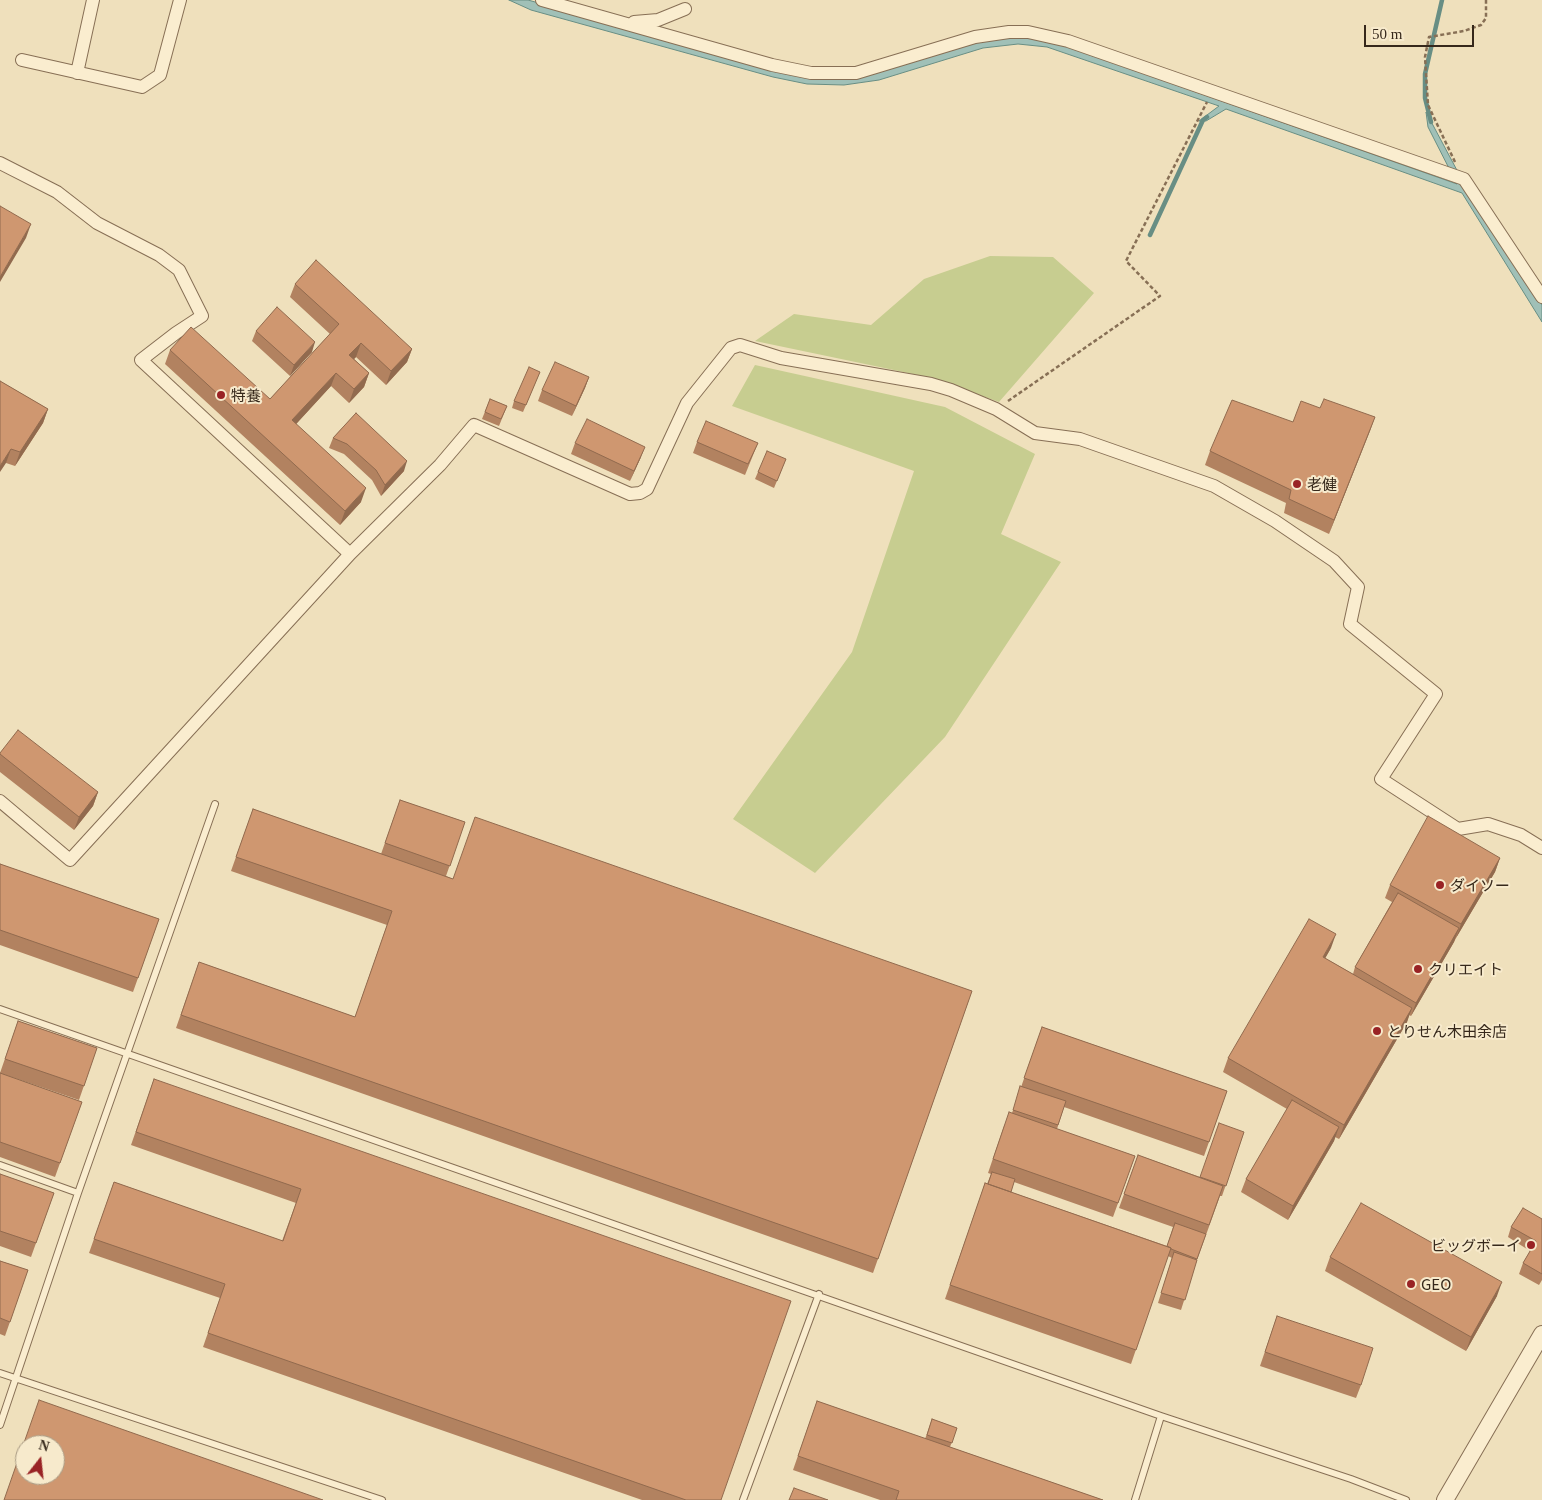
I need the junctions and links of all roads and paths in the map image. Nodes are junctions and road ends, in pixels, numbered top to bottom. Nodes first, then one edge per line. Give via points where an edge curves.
1 (93, 0) edge
2 (180, 0) edge
3 (542, 0) edge
4 (1486, 0) edge
5 (685, 8) dead end
6 (624, 22) junction
7 (22, 60) dead end
8 (77, 73) junction
9 (1212, 92) junction
10 (0, 163) edge
11 (1464, 179) junction
12 (1542, 297) edge
13 (996, 409) junction
14 (350, 554) junction
15 (0, 801) edge
16 (215, 804) dead end
17 (1542, 848) edge
18 (0, 1009) edge
19 (127, 1052) junction
20 (0, 1165) edge
21 (78, 1194) junction
22 (819, 1294) junction
23 (1542, 1334) edge
24 (0, 1373) edge
25 (17, 1379) junction
26 (1161, 1416) junction
27 (0, 1425) edge
28 (382, 1500) edge
29 (743, 1500) edge
30 (1135, 1500) edge
31 (1406, 1500) edge
32 (1445, 1500) edge

1 - 8 street
2 - 8 street via 160,75 142,87
3 - 6 street
4 - 11 path via 1486,18 1481,24 1464,31 1429,37 1425,57 1428,105
5 - 6 street via 658,20
6 - 9 street via 772,65 833,74 856,73 975,37 1028,32 1068,41
7 - 8 street
9 - 11 street
9 - 13 path via 1126,260 1160,296
10 - 14 street via 56,192 96,223 159,255 179,270 202,316 141,360
11 - 12 street
13 - 14 street via 931,384 781,358 740,345 731,348 687,403 647,489 640,493 630,494 474,425 440,465
13 - 17 street via 1035,433 1080,439 1214,486 1275,521 1334,561 1358,587 1350,624 1436,694 1381,780 1458,829 1488,824
14 - 15 street via 70,860
16 - 19 lane
18 - 19 lane
19 - 21 lane
19 - 22 lane
20 - 21 lane
21 - 25 lane
22 - 26 lane
22 - 29 lane
23 - 32 street
24 - 25 lane
25 - 27 lane
25 - 28 lane
26 - 30 lane
26 - 31 lane

